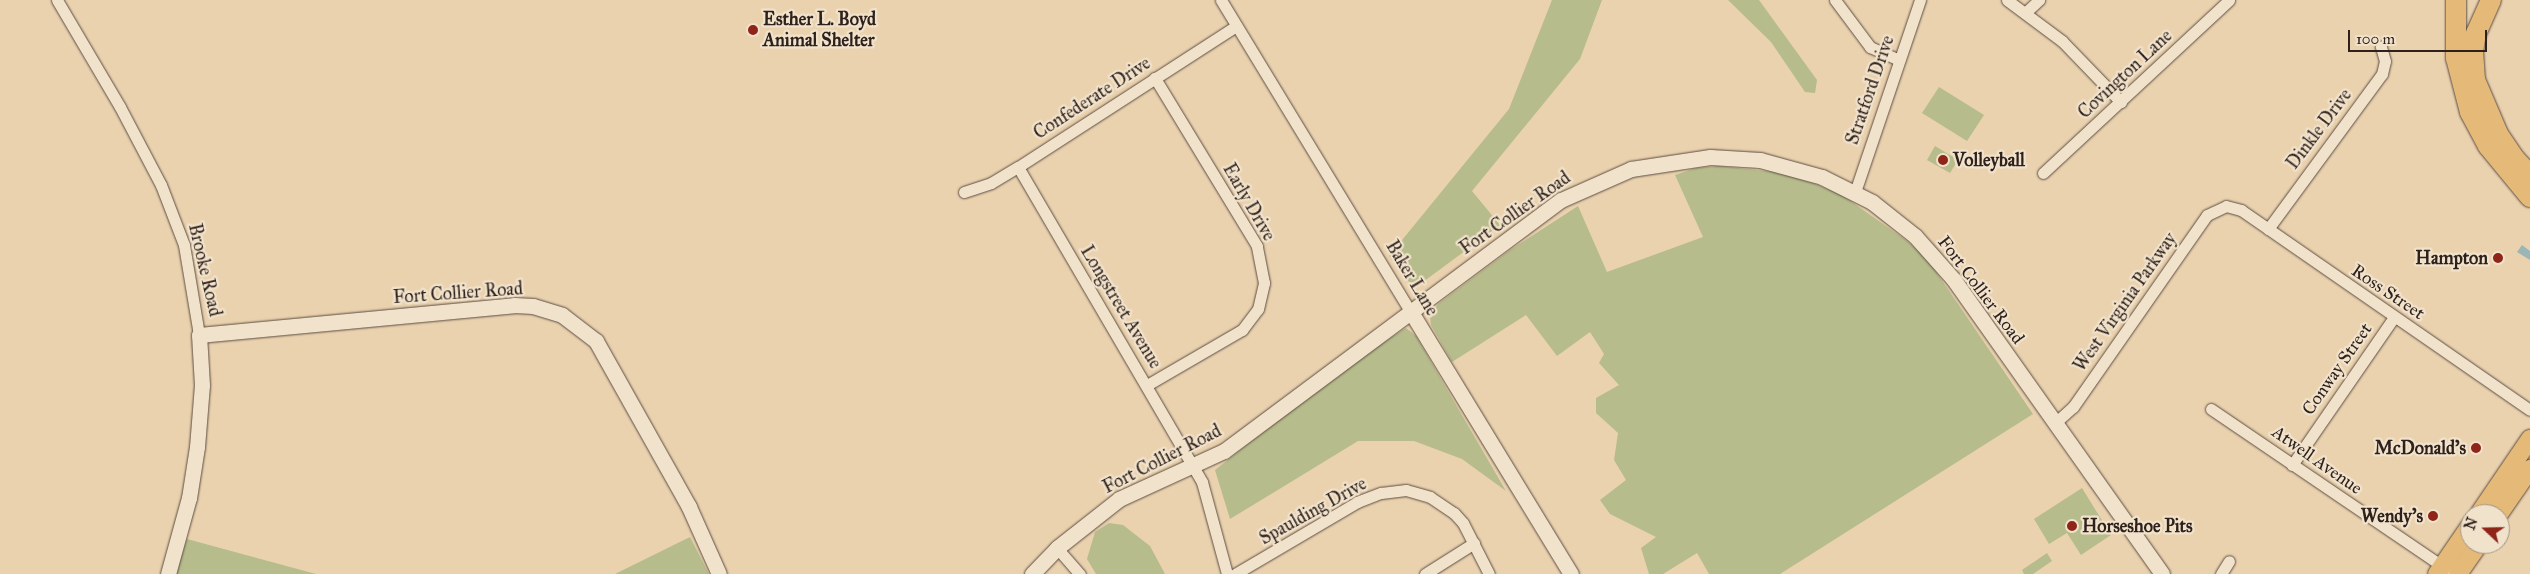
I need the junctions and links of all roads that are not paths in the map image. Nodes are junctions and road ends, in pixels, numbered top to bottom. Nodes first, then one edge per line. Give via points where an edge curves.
1 (57, 0) edge
2 (1221, 0) edge
3 (1835, 0) edge
4 (1920, 0) edge
5 (2007, 0) edge
6 (2039, 0) edge
7 (2229, 0) edge
8 (2456, 0) edge
9 (2491, 0) edge
10 (2026, 12) junction
11 (1236, 26) junction
12 (2381, 47) dead end
13 (1899, 60) junction
14 (1155, 78) junction
15 (2121, 102) junction
16 (1018, 166) junction
17 (2043, 173) dead end
18 (2530, 175) edge
19 (964, 192) dead end
20 (1855, 192) junction
21 (2530, 197) edge
22 (2226, 206) joint
23 (2268, 229) junction
24 (1411, 312) junction
25 (2394, 317) junction
26 (199, 335) junction
27 (1146, 385) junction
28 (2211, 409) dead end
29 (2530, 410) edge
30 (2056, 423) junction
31 (2530, 439) edge
32 (2292, 465) junction
33 (1194, 467) junction
34 (2530, 469) edge
35 (2485, 504) edge
36 (2507, 504) edge
37 (1474, 543) junction
38 (2460, 543) edge
39 (1057, 548) junction
40 (2472, 554) edge
41 (2229, 561) dead end
42 (2444, 571) edge
43 (168, 574) edge
44 (718, 574) edge
45 (1032, 574) edge
46 (1080, 574) edge
47 (1227, 574) edge
48 (1235, 574) edge
49 (1425, 574) edge
50 (1488, 574) edge
51 (1571, 574) edge
52 (2162, 574) edge
53 (2222, 574) edge
54 (2458, 574) edge

1 - 26 street, Brooke Road via 161,185 184,245
2 - 11 street, Baker Lane
3 - 13 street via 1870,47
4 - 13 street, Stratford Drive
5 - 10 street
6 - 10 street
7 - 15 street, Covington Lane
8 - 21 highway via 2456,58 2470,112 2488,146
9 - 18 highway via 2476,33 2473,50 2475,80 2498,134 2515,160
10 - 15 street via 2062,41
11 - 14 street, Confederate Drive
11 - 24 street, Baker Lane
12 - 23 street, Dinkle Drive via 2385,61 2382,74
13 - 20 street, Stratford Drive
14 - 16 street, Confederate Drive
14 - 27 street, Early Drive via 1256,246 1264,283 1258,309 1242,330
15 - 17 street, Covington Lane
16 - 19 street, Confederate Drive via 991,183
16 - 27 street, Longstreet Avenue
20 - 24 street, Fort Collier Road via 1797,168 1750,159 1697,157 1630,169 1593,183 1556,203
20 - 30 street, Fort Collier Road via 1893,217 1937,258
22 - 23 street, Ross Street via 2241,210
22 - 30 street, West Virginia Parkway via 2207,215 2073,407
23 - 25 street, Ross Street
24 - 33 street, Fort Collier Road via 1239,440
24 - 51 street, Baker Lane
25 - 29 street, Ross Street
25 - 32 street, Conway Street
26 - 43 street, Brooke Road via 202,386 198,438 188,498
26 - 44 street, Fort Collier Road via 514,305 533,306 562,315 596,341 688,507
27 - 33 street, Longstreet Avenue
28 - 32 street, Atwell Avenue
30 - 52 street, Fort Collier Road
31 - 35 main road
32 - 42 street, Atwell Avenue
33 - 39 street, Fort Collier Road via 1145,485 1119,499
33 - 47 street, Longstreet Avenue via 1209,501
34 - 36 main road
37 - 48 street, Spaulding Drive via 1463,523 1441,503 1417,492 1392,491 1357,502
37 - 49 street
37 - 50 street, Spaulding Drive
38 - 42 main road
39 - 45 street, Fort Collier Road
39 - 46 street
40 - 54 main road
41 - 53 street

